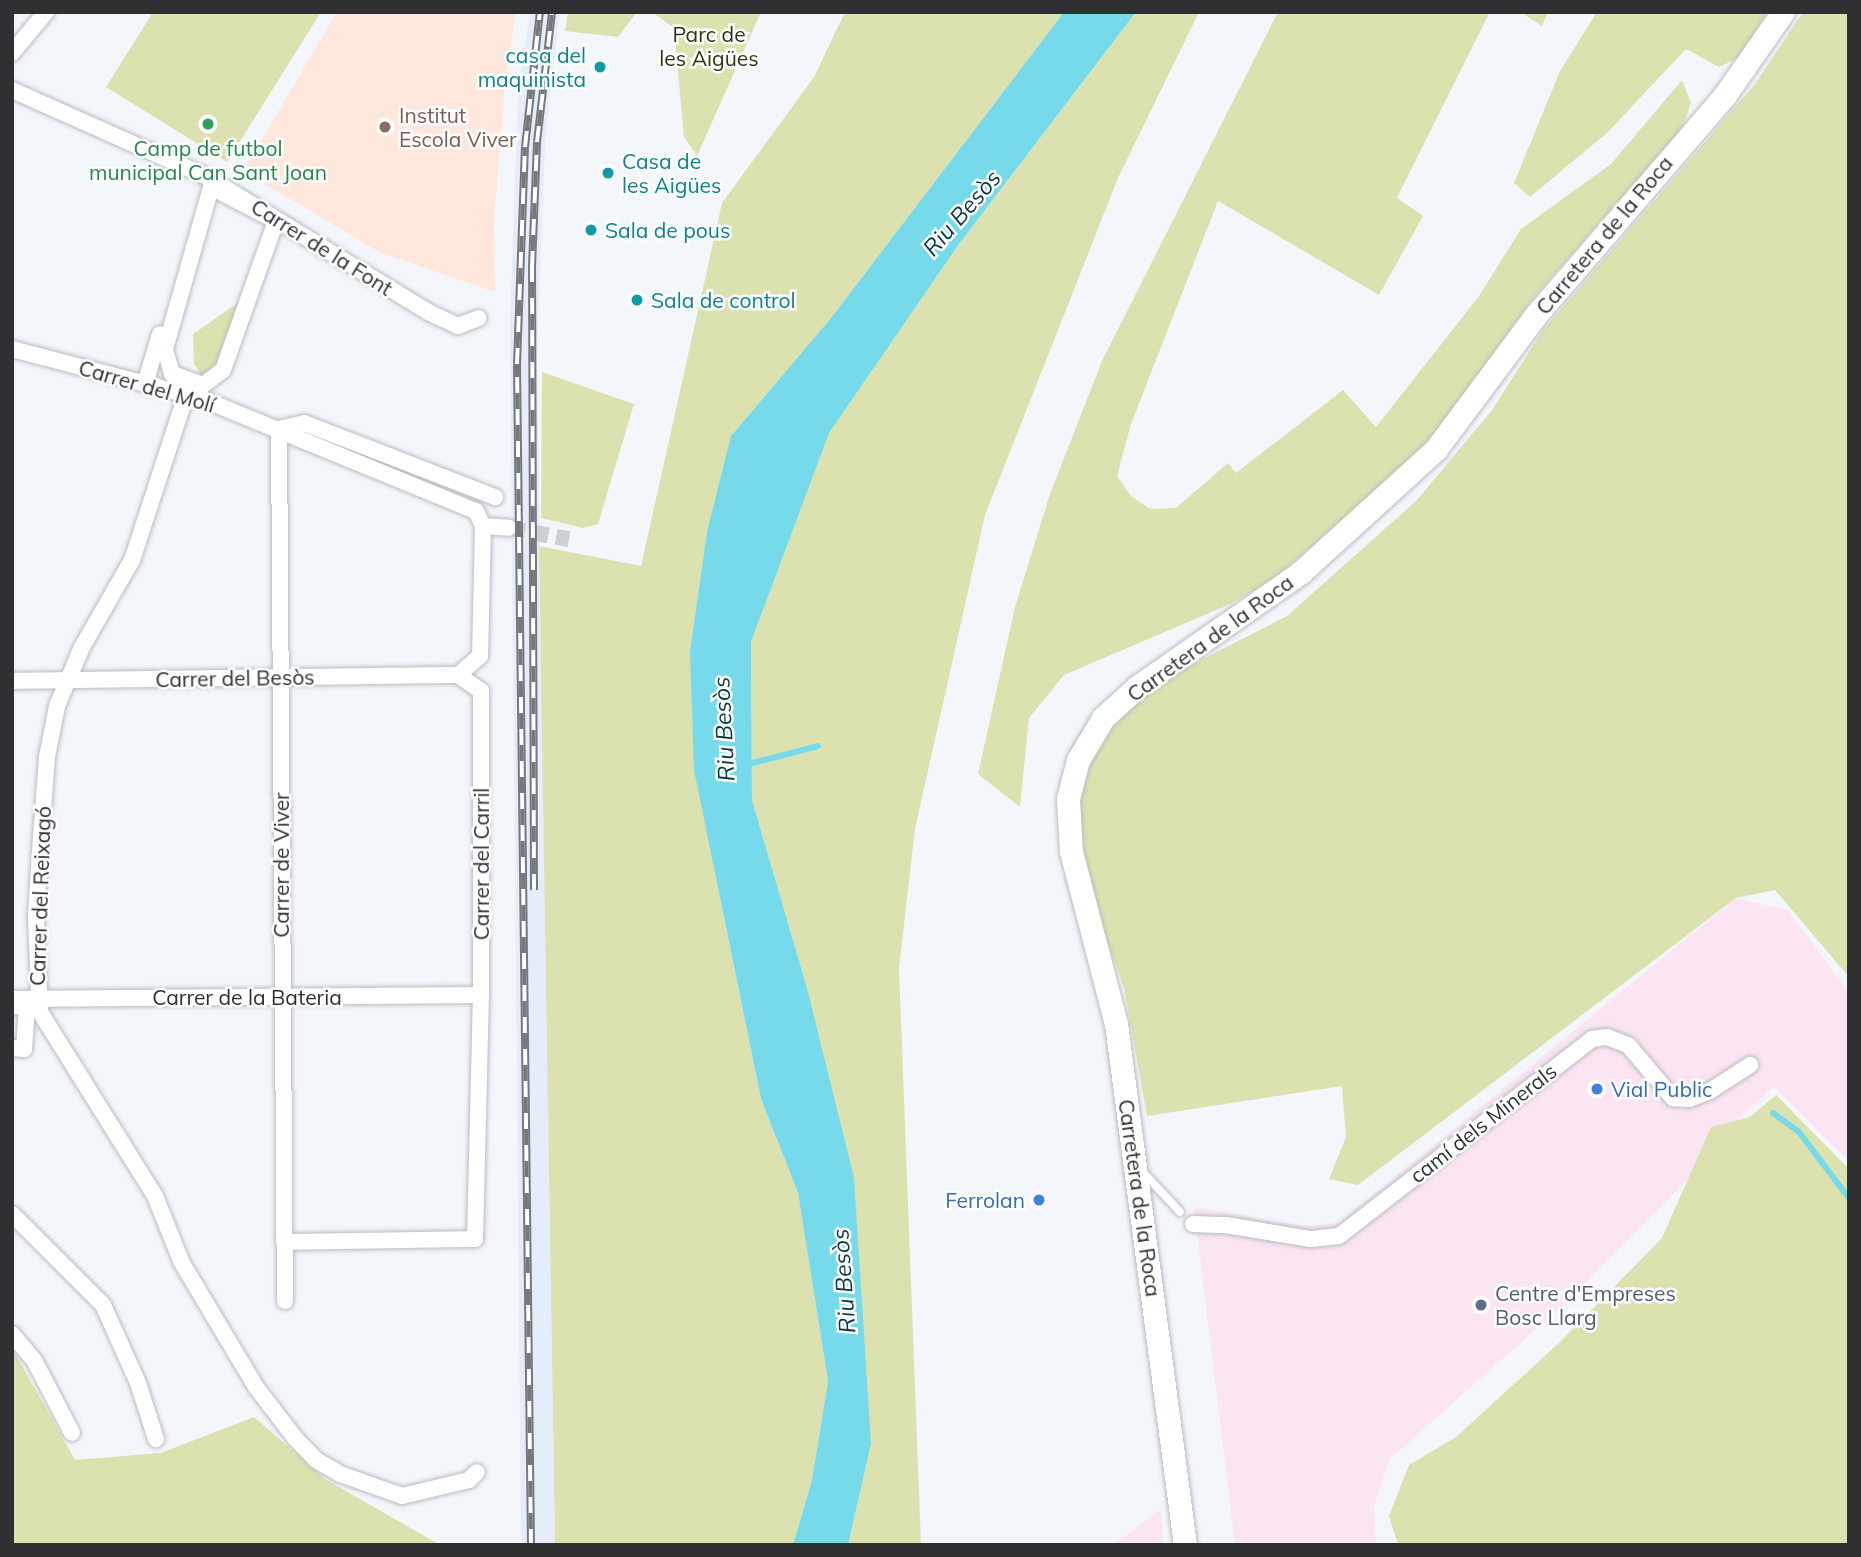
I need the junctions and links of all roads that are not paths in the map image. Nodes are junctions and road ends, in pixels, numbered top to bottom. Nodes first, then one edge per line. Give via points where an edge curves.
1 (46, 12) edge
2 (1783, 12) edge
3 (12, 53) edge
4 (13, 92) edge
5 (209, 182) junction
6 (279, 218) junction
7 (479, 318) dead end
8 (12, 349) edge
9 (145, 384) junction
10 (193, 396) junction
11 (279, 429) junction
12 (495, 497) dead end
13 (479, 518) junction
14 (509, 528) tunnel mouth
15 (458, 675) junction
16 (282, 677) junction
17 (68, 680) junction
18 (12, 681) edge
19 (481, 995) junction
20 (280, 997) junction
21 (12, 999) edge
22 (37, 999) junction
23 (12, 1006) edge
24 (12, 1048) edge
25 (1750, 1065) dead end
26 (1136, 1164) junction
27 (1180, 1212) dead end
28 (12, 1214) edge
29 (1192, 1224) dead end
30 (284, 1242) junction
31 (285, 1301) dead end
32 (12, 1334) edge
33 (72, 1433) dead end
34 (156, 1439) dead end
35 (477, 1472) dead end
36 (1185, 1545) edge

1 - 3 street
2 - 26 street, Carretera de la Roca via 1725,95 1543,306 1436,449 1301,572 1138,687 1091,734 1071,780 1067,824 1082,903 1116,1024
4 - 5 street, Carrer de la Font
5 - 5 street via 165,349 172,374 203,385 223,370 276,221
5 - 6 street, Carrer de la Font
5 - 9 street
6 - 7 street, Carrer de la Font via 428,312 458,326
6 - 10 street via 230,373
8 - 9 street, Carrer del Molí
9 - 10 street, Carrer del Molí
10 - 11 street, Carrer del Molí
10 - 17 street, Carrer del Reixagó via 132,560
11 - 12 street, Carrer del Molí via 304,423
11 - 13 street, Carrer del Molí
11 - 16 street, Carrer de Viver
13 - 14 street, Carrer del Molí
13 - 15 street via 480,656
15 - 16 street, Carrer del Besòs
15 - 19 street, Carrer del Carril via 481,691
16 - 17 street, Carrer del Besòs
16 - 20 street, Carrer de Viver
17 - 18 street, Carrer del Besòs
17 - 22 street, Carrer del Reixagó via 57,706 47,757 36,918
19 - 20 street, Carrer de la Bateria
19 - 30 street, Carrer del Carril via 475,1239
20 - 22 street, Carrer de la Bateria
20 - 30 street, Carrer de Viver
21 - 22 street, Carrer de la Bateria
22 - 35 street, Carrer del Reixagó via 40,1012 155,1195 182,1263 256,1387 316,1460 340,1474 402,1496 469,1480
23 - 24 street via 27,1006 24,1049
25 - 29 street, camí dels Minerals via 1710,1091 1689,1099 1673,1098 1620,1040 1592,1040 1339,1236 1289,1237 1226,1224
26 - 27 lane
26 - 36 street, Carretera de la Roca
28 - 34 street via 103,1305 138,1383
30 - 31 street, Carrer de Viver
32 - 33 street via 34,1360

